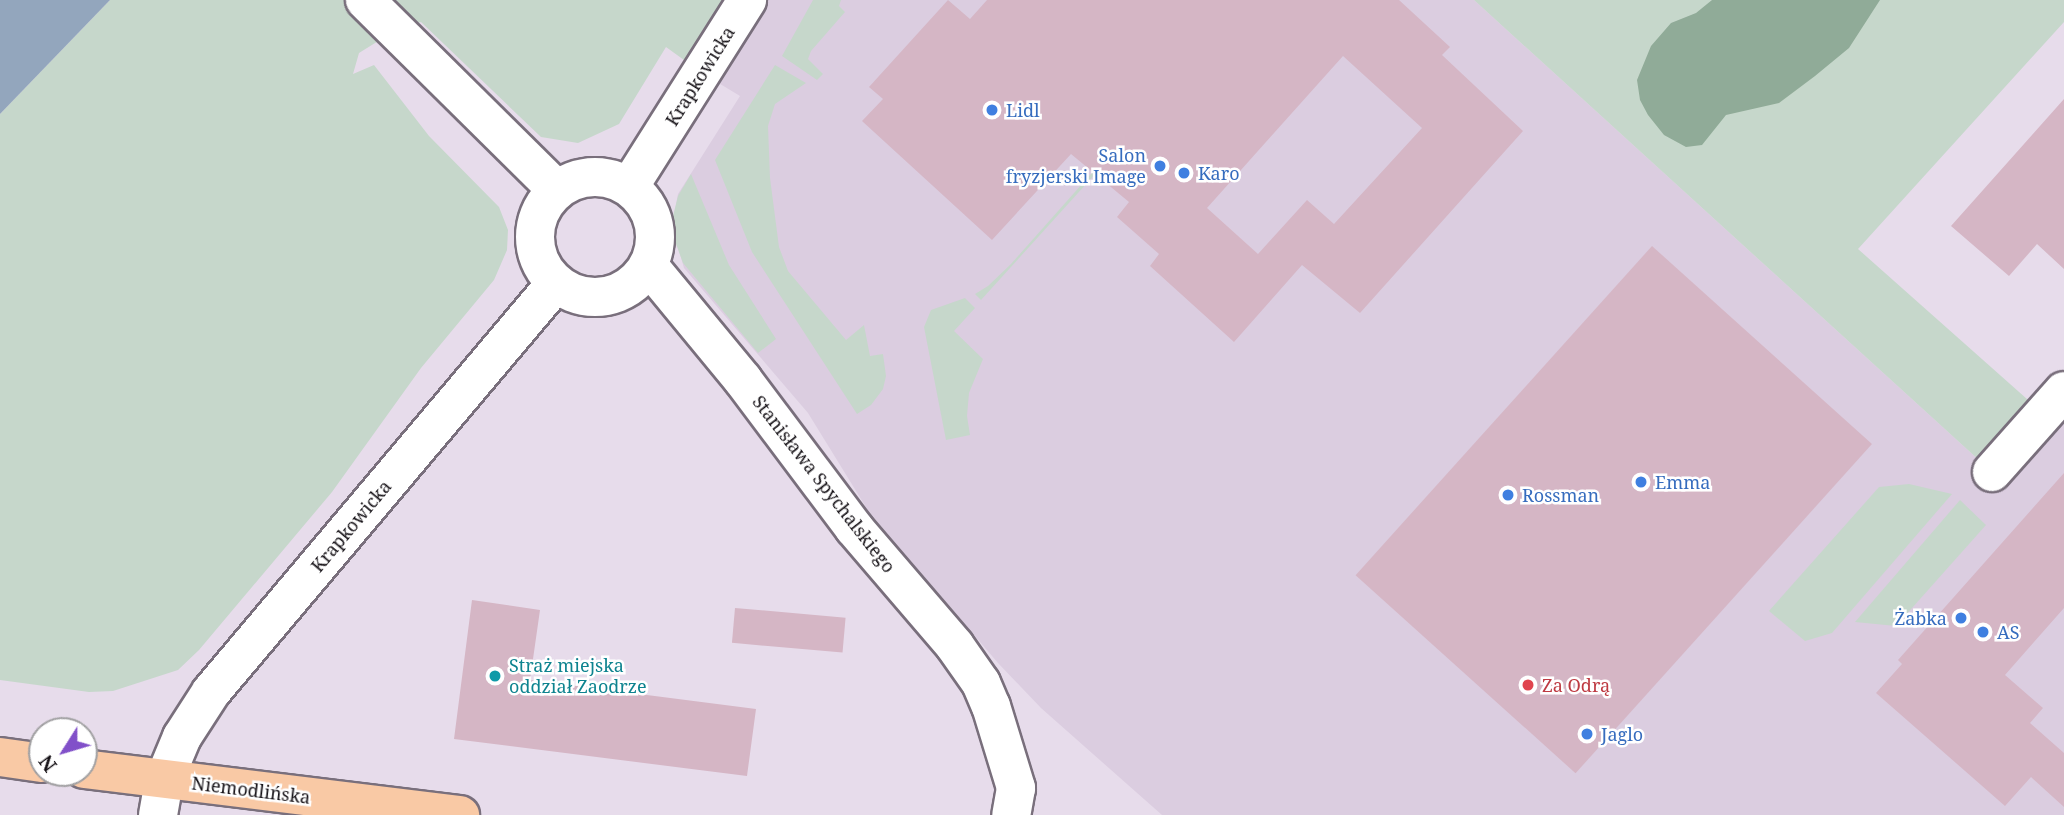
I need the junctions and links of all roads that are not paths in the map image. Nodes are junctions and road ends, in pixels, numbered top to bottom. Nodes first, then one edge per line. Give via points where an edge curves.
1 (365, 0) edge
2 (747, 0) edge
3 (629, 187) junction
4 (557, 190) junction
5 (649, 266) junction
6 (556, 283) junction
7 (2064, 391) edge
8 (1992, 472) dead end
9 (991, 706) junction
10 (0, 757) edge
11 (28, 761) edge
12 (98, 774) edge
13 (162, 797) edge
14 (460, 815) edge
15 (990, 815) edge
16 (1011, 815) edge

1 - 4 street
2 - 3 street, Krapkowicka
3 - 4 street via 593,176
3 - 5 street via 646,202 655,223 656,245
4 - 6 street via 543,206 535,247 542,267
5 - 6 street via 636,284 617,295 595,299
5 - 9 street, Stanisława Spychalskiego via 743,380 854,528 955,646
6 - 13 street, Krapkowicka via 211,692 182,737
7 - 8 street
9 - 15 street
9 - 16 street, Stanisława Spychalskiego via 1016,788
10 - 11 main road
12 - 13 main road, Niemodlińska
13 - 14 main road, Niemodlińska

